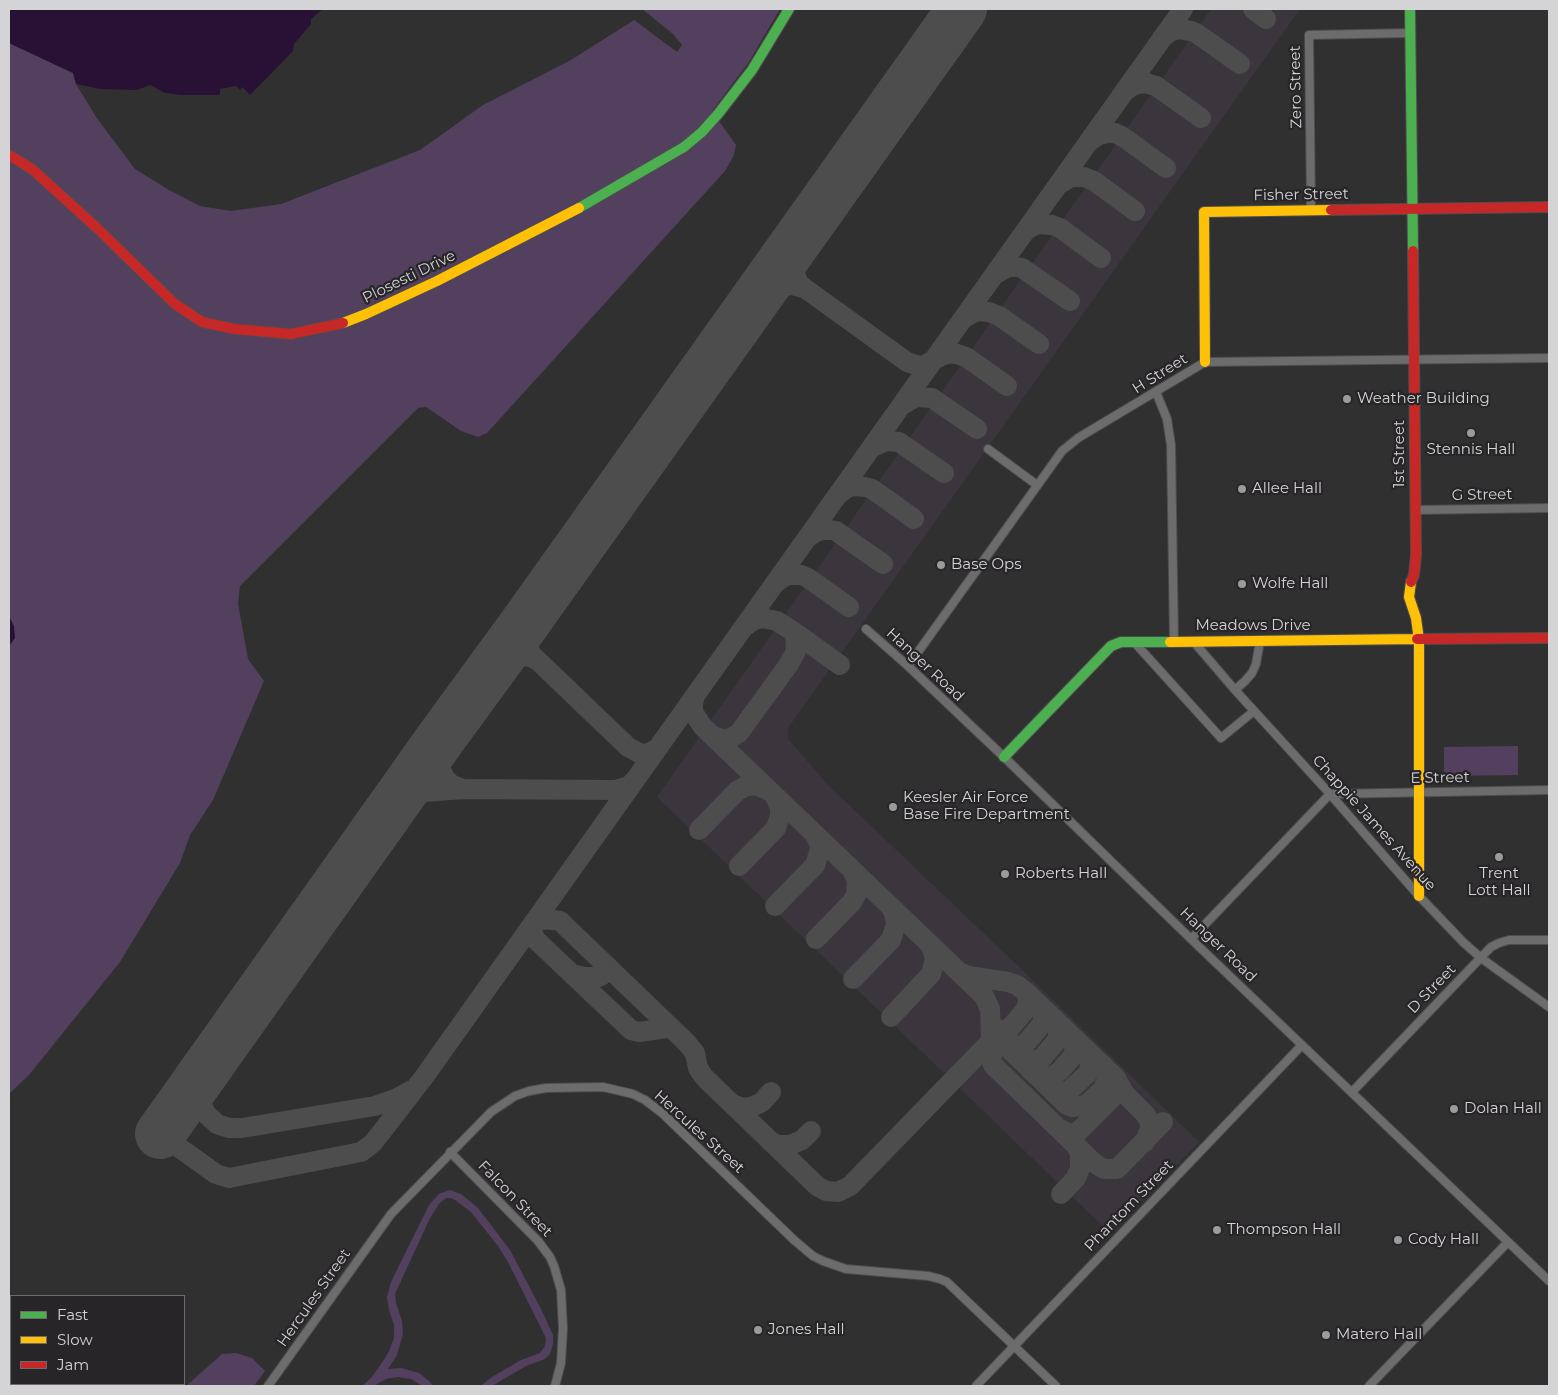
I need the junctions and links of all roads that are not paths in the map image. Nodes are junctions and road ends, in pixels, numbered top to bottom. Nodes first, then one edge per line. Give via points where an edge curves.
1 (789, 9) edge
2 (1410, 9) edge
3 (1410, 33) junction
4 (9, 155) edge
5 (1549, 207) edge
6 (1412, 209) junction
7 (1311, 210) junction
8 (1549, 358) edge
9 (1414, 360) junction
10 (1205, 362) junction
11 (1156, 392) junction
12 (988, 449) dead end
13 (1037, 485) junction
14 (1549, 508) edge
15 (1415, 510) junction
16 (866, 629) dead end
17 (1549, 638) edge
18 (1419, 640) junction
19 (1193, 641) junction
20 (1260, 641) junction
21 (1134, 642) junction
22 (1174, 642) junction
23 (908, 666) junction
24 (1235, 690) junction
25 (1254, 710) junction
26 (1004, 757) junction
27 (1549, 790) edge
28 (1419, 792) junction
29 (1330, 794) junction
30 (1419, 896) junction
31 (1191, 939) junction
32 (1549, 940) edge
33 (1482, 958) junction
34 (1549, 1007) edge
35 (1302, 1045) junction
36 (1352, 1092) junction
37 (450, 1152) junction
38 (1508, 1242) junction
39 (1549, 1281) edge
40 (1014, 1346) junction
41 (268, 1386) edge
42 (556, 1386) edge
43 (976, 1386) edge
44 (1056, 1386) edge
45 (1369, 1386) edge

1 - 4 street, Plosesti Drive via 752,70 702,132 684,146 558,220 437,281 343,324 319,329 291,334 268,333 202,322 175,304 32,169
2 - 3 street, 1st Street
3 - 6 street, 1st Street
3 - 7 street, Zero Street via 1309,35
5 - 6 street, Fisher Street
6 - 7 street, Fisher Street
6 - 9 street, 1st Street
7 - 10 street, Fisher Street via 1204,212
8 - 9 street, H Street
9 - 10 street, H Street
9 - 15 street, 1st Street
10 - 11 street, H Street
11 - 13 street, H Street via 1078,438 1062,451
11 - 22 street via 1167,418 1171,445
12 - 13 street
13 - 23 street, H Street
14 - 15 street, G Street
15 - 18 street, 1st Street via 1416,564 1408,597 1416,618
16 - 23 street, Hanger Road
17 - 18 street, Meadows Drive
18 - 20 street, Meadows Drive
18 - 28 street, 1st Street
19 - 20 street, Meadows Drive
19 - 22 street, Meadows Drive
19 - 24 street, Chappie James Avenue
20 - 24 street via 1252,673
21 - 22 street, Meadows Drive
21 - 25 street via 1221,738
21 - 26 street, Meadows Drive via 1111,646
23 - 26 street, Hanger Road
24 - 25 street, Chappie James Avenue
25 - 29 street, Chappie James Avenue
26 - 31 street, Hanger Road
27 - 28 street, E Street
28 - 29 street, E Street
28 - 30 street, 1st Street
29 - 30 street, Chappie James Avenue
29 - 31 street
30 - 33 street, Chappie James Avenue
31 - 35 street, Hanger Road
32 - 33 street, D Street via 1509,940 1491,948
33 - 34 street, Chappie James Avenue
33 - 36 street, D Street
35 - 36 street, Hanger Road
35 - 40 street, Phantom Street
36 - 38 street, Hanger Road
37 - 40 street, Hercules Street via 491,1112 529,1091 603,1087 633,1094 662,1113 813,1256 846,1269 940,1278 955,1288
37 - 41 street, Hercules Street via 391,1214
37 - 42 street, Falcon Street via 550,1257 561,1290 563,1328
38 - 39 street, Hanger Road
38 - 45 street
40 - 43 street, Phantom Street
40 - 44 street, Hercules Street

